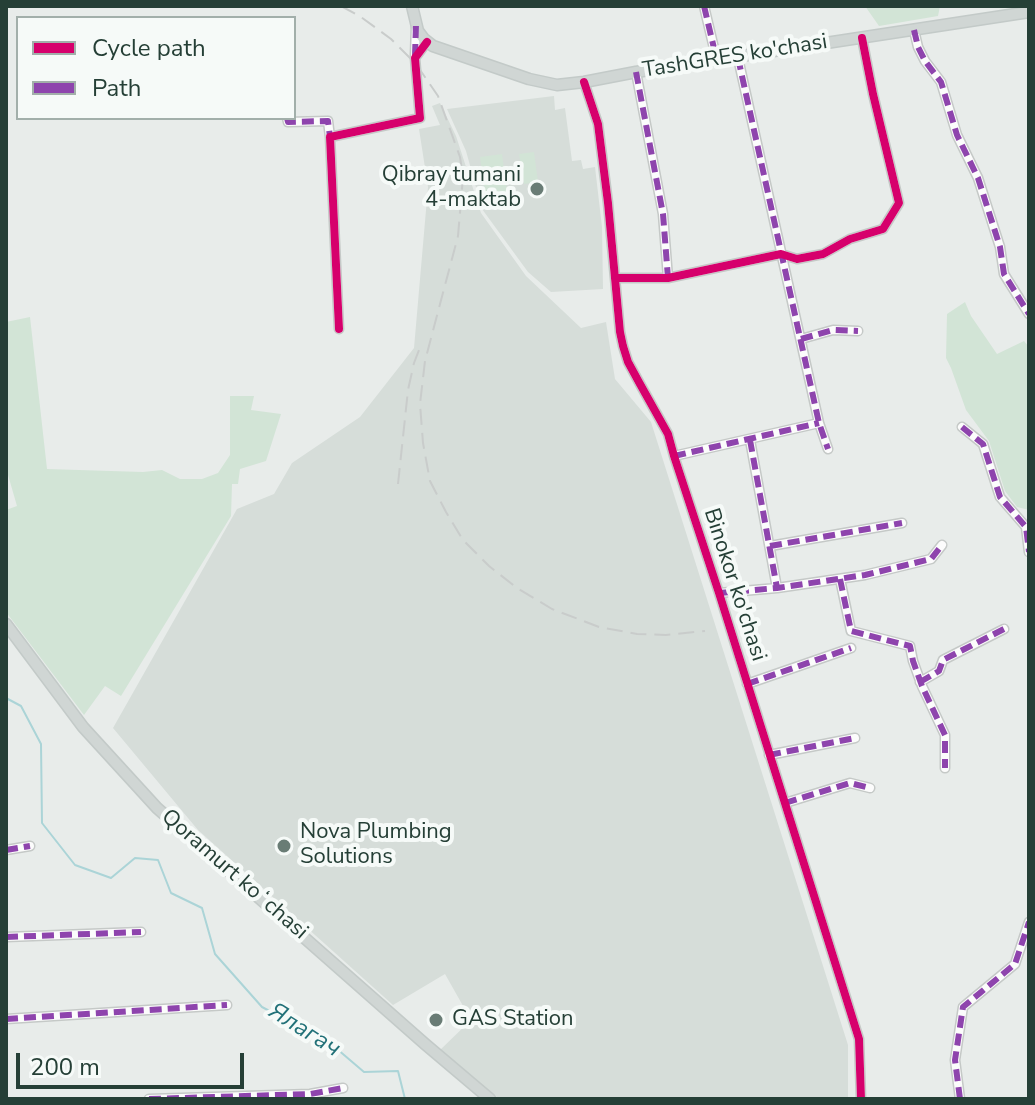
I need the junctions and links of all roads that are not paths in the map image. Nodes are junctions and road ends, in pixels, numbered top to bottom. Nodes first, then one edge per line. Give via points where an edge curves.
1 (412, 6) edge
2 (704, 6) edge
3 (1029, 12) edge
4 (416, 24) junction
5 (914, 30) junction
6 (862, 38) junction
7 (427, 42) junction
8 (415, 58) junction
9 (738, 58) junction
10 (717, 61) junction
11 (636, 72) junction
12 (584, 82) junction
13 (288, 120) edge
14 (330, 137) junction
15 (781, 254) junction
16 (615, 278) junction
17 (668, 278) junction
18 (1029, 314) edge
19 (339, 329) dead end
20 (858, 331) dead end
21 (801, 339) junction
22 (819, 423) junction
23 (962, 427) dead end
24 (750, 440) junction
25 (828, 449) dead end
26 (674, 456) junction
27 (902, 523) dead end
28 (942, 545) dead end
29 (770, 546) junction
30 (1029, 552) edge
31 (840, 579) junction
32 (777, 588) junction
33 (719, 593) junction
34 (6, 624) edge
35 (1004, 629) dead end
36 (6, 632) edge
37 (851, 648) dead end
38 (920, 682) junction
39 (747, 684) junction
40 (855, 738) dead end
41 (769, 755) junction
42 (945, 768) dead end
43 (870, 788) dead end
44 (785, 803) junction
45 (30, 846) dead end
46 (6, 850) edge
47 (1029, 922) edge
48 (141, 932) dead end
49 (6, 937) edge
50 (227, 1005) dead end
51 (6, 1019) edge
52 (402, 1027) junction
53 (423, 1046) junction
54 (343, 1088) dead end
55 (149, 1099) edge
56 (482, 1099) edge
57 (490, 1099) edge
58 (861, 1099) edge
59 (960, 1099) edge

1 - 4 main road
2 - 10 street
3 - 5 main road, TashGRES ko'chasi
4 - 7 main road
4 - 8 street
5 - 6 main road, TashGRES ko'chasi
5 - 18 street via 925,61 941,82 957,135 978,178 1004,274
6 - 9 main road, TashGRES ko'chasi
6 - 15 street via 899,203 883,229 823,254 797,259
7 - 8 street
7 - 12 main road, TashGRES ko'chasi via 536,81
8 - 14 street via 420,118
9 - 10 main road, TashGRES ko'chasi
9 - 15 street
10 - 11 main road, TashGRES ko'chasi
11 - 12 main road, TashGRES ko'chasi
11 - 17 street via 663,214
12 - 16 street, Binokor ko'chasi via 598,124
13 - 14 street via 328,121
14 - 19 street
15 - 17 street
15 - 21 street
16 - 17 street
16 - 26 street, Binokor ko'chasi via 628,362 668,434
20 - 21 street via 833,330
21 - 22 street
22 - 24 street
22 - 25 street
23 - 30 street via 983,444 1000,497 1026,527
24 - 26 street
24 - 29 street
26 - 33 street, Binokor ko'chasi
27 - 29 street
28 - 31 street via 931,559
29 - 32 street
31 - 32 street
31 - 38 street via 851,631 910,646
32 - 33 street
33 - 39 street, Binokor ko'chasi
34 - 52 main road, Qoramurt koʻchasi via 83,727 157,808
35 - 38 street via 943,660 939,671
36 - 52 main road, Qoramurt koʻchasi via 78,730 156,814
37 - 39 street
38 - 42 street via 945,735
39 - 41 street, Binokor ko'chasi
40 - 41 street
41 - 44 street, Binokor ko'chasi
43 - 44 street via 850,783
44 - 58 street, Binokor ko'chasi via 859,1039
45 - 46 street
47 - 59 street via 1015,964 963,1007 955,1060
48 - 49 street
50 - 51 street
52 - 53 main road, Qoramurt koʻchasi
53 - 56 main road, Qoramurt koʻchasi
53 - 57 main road, Qoramurt koʻchasi
54 - 55 street via 310,1094

